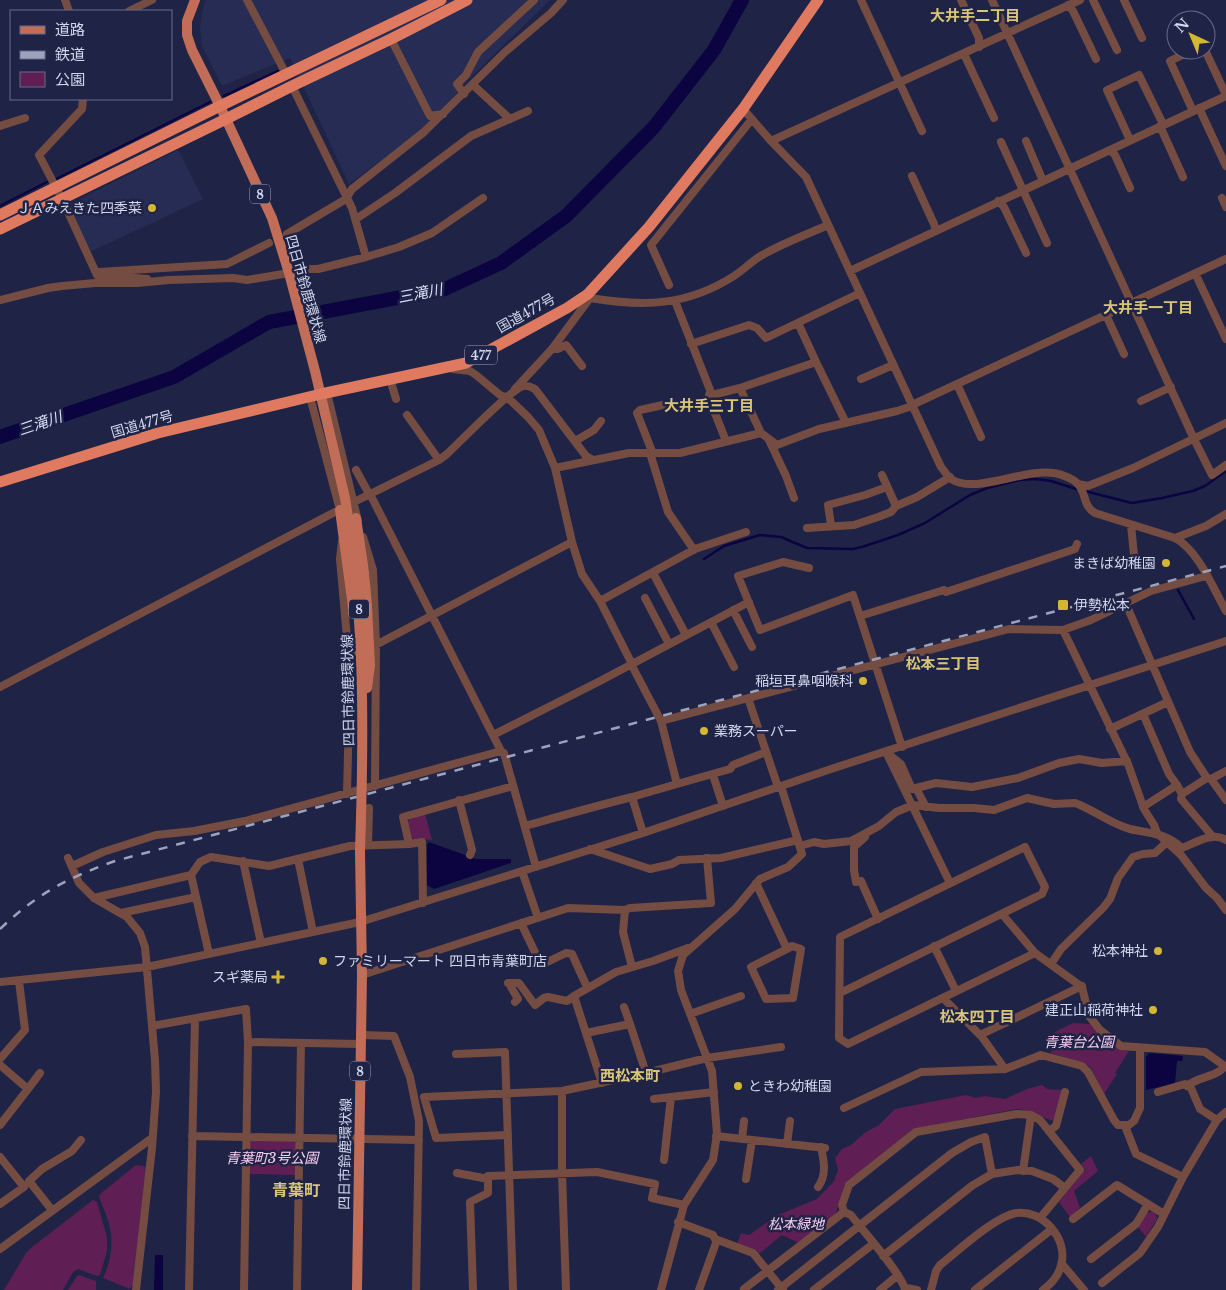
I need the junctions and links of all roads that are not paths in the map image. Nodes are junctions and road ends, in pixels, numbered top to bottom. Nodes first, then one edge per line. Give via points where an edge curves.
1 (152, 0) edge
2 (195, 0) edge
3 (247, 0) edge
4 (441, 0) edge
5 (467, 0) edge
6 (534, 0) edge
7 (563, 0) edge
8 (818, 0) edge
9 (861, 0) edge
10 (961, 0) edge
11 (992, 0) edge
12 (1080, 0) edge
13 (1093, 0) edge
14 (1124, 0) edge
15 (1068, 5) junction
16 (131, 10) edge
17 (1008, 34) junction
18 (1142, 38) dead end
19 (391, 39) junction
20 (979, 47) junction
21 (1117, 50) dead end
22 (964, 54) junction
23 (1096, 59) dead end
24 (1172, 60) edge
25 (1210, 60) edge
26 (286, 74) junction
27 (900, 83) junction
28 (473, 85) junction
29 (292, 86) junction
30 (464, 94) junction
31 (1226, 95) edge
32 (83, 100) edge
33 (220, 106) junction
34 (743, 108) junction
35 (1196, 109) junction
36 (528, 111) dead end
37 (443, 114) junction
38 (25, 118) dead end
39 (994, 118) dead end
40 (510, 119) junction
41 (752, 119) junction
42 (226, 120) junction
43 (1161, 125) junction
44 (0, 126) edge
45 (922, 131) dead end
46 (1130, 140) junction
47 (771, 141) junction
48 (1026, 141) dead end
49 (1001, 142) dead end
50 (1110, 150) junction
51 (1226, 166) edge
52 (1070, 169) junction
53 (912, 176) dead end
54 (1183, 177) dead end
55 (1043, 181) junction
56 (56, 188) junction
57 (1130, 188) dead end
58 (1023, 190) junction
59 (483, 198) dead end
60 (1222, 198) dead end
61 (62, 199) junction
62 (346, 199) junction
63 (998, 201) junction
64 (1226, 207) edge
65 (0, 215) edge
66 (356, 218) junction
67 (828, 225) junction
68 (0, 229) edge
69 (936, 231) junction
70 (287, 234) dead end
71 (1047, 243) dead end
72 (269, 244) dead end
73 (1026, 252) dead end
74 (366, 257) junction
75 (1226, 259) edge
76 (850, 271) junction
77 (95, 272) junction
78 (289, 273) junction
79 (1195, 273) junction
80 (154, 280) junction
81 (668, 285) dead end
82 (860, 293) junction
83 (589, 296) junction
84 (0, 300) edge
85 (674, 301) junction
86 (1132, 302) junction
87 (1106, 314) junction
88 (798, 323) junction
89 (1226, 339) edge
90 (691, 344) junction
91 (552, 349) junction
92 (1124, 354) dead end
93 (816, 362) junction
94 (893, 365) junction
95 (582, 366) dead end
96 (439, 368) junction
97 (390, 379) junction
98 (861, 379) dead end
99 (957, 384) junction
100 (1171, 387) junction
101 (740, 388) junction
102 (319, 395) junction
103 (712, 395) junction
104 (508, 398) junction
105 (396, 399) dead end
106 (1141, 401) dead end
107 (672, 403) dead end
108 (912, 405) junction
109 (407, 415) dead end
110 (602, 421) dead end
111 (846, 423) junction
112 (1226, 423) edge
113 (764, 435) junction
114 (981, 438) dead end
115 (1194, 439) junction
116 (575, 441) junction
117 (726, 441) junction
118 (651, 453) junction
119 (439, 460) junction
120 (593, 460) junction
121 (1226, 465) edge
122 (554, 468) junction
123 (356, 470) dead end
124 (882, 475) dead end
125 (950, 477) junction
126 (0, 482) edge
127 (887, 487) junction
128 (1080, 488) junction
129 (369, 494) junction
130 (794, 498) dead end
131 (350, 500) junction
132 (896, 506) junction
133 (340, 510) junction
134 (1226, 514) edge
135 (356, 518) junction
136 (831, 526) junction
137 (1131, 526) junction
138 (807, 528) dead end
139 (746, 532) dead end
140 (343, 536) junction
141 (1175, 538) junction
142 (572, 542) junction
143 (1077, 544) dead end
144 (694, 550) junction
145 (1135, 565) dead end
146 (808, 568) dead end
147 (653, 573) junction
148 (1206, 576) junction
149 (645, 598) dead end
150 (600, 601) junction
151 (749, 602) junction
152 (1126, 604) junction
153 (733, 610) junction
154 (1226, 611) edge
155 (432, 615) junction
156 (860, 616) junction
157 (711, 622) junction
158 (1063, 630) junction
159 (686, 635) junction
160 (1226, 641) edge
161 (669, 644) junction
162 (376, 645) junction
163 (752, 647) dead end
164 (349, 659) junction
165 (631, 664) junction
166 (876, 664) junction
167 (1152, 666) junction
168 (734, 667) dead end
169 (1089, 686) junction
170 (0, 687) edge
171 (748, 698) junction
172 (1168, 702) junction
173 (1143, 714) junction
174 (363, 721) junction
175 (661, 721) junction
176 (1110, 728) junction
177 (349, 734) junction
178 (375, 734) junction
179 (493, 735) junction
180 (902, 747) junction
181 (502, 751) junction
182 (766, 752) junction
183 (886, 752) junction
184 (1126, 761) junction
185 (1226, 770) edge
186 (713, 774) junction
187 (1209, 779) junction
188 (677, 784) junction
189 (1177, 785) junction
190 (375, 786) junction
191 (513, 786) junction
192 (779, 787) junction
193 (916, 788) junction
194 (347, 794) junction
195 (1182, 794) junction
196 (632, 797) junction
197 (459, 800) junction
198 (1226, 800) edge
199 (723, 806) junction
200 (913, 806) junction
201 (926, 807) junction
202 (1143, 807) junction
203 (369, 808) dead end
204 (526, 826) junction
205 (642, 833) junction
206 (1157, 833) junction
207 (1213, 837) junction
208 (1226, 840) edge
209 (1167, 842) junction
210 (799, 843) junction
211 (409, 844) junction
212 (364, 848) junction
213 (590, 849) junction
214 (470, 855) dead end
215 (68, 858) dead end
216 (707, 858) junction
217 (298, 859) junction
218 (243, 861) junction
219 (72, 866) junction
220 (536, 867) junction
221 (522, 871) junction
222 (192, 874) junction
223 (756, 883) junction
224 (950, 883) junction
225 (196, 897) junction
226 (94, 898) junction
227 (422, 903) junction
228 (625, 910) junction
229 (1226, 910) edge
230 (121, 913) junction
231 (1002, 914) junction
232 (538, 918) junction
233 (878, 919) junction
234 (360, 922) junction
235 (521, 923) junction
236 (313, 932) junction
237 (261, 943) junction
238 (934, 946) junction
239 (691, 947) junction
240 (787, 949) junction
241 (1035, 953) junction
242 (209, 954) junction
243 (1051, 964) junction
244 (147, 967) junction
245 (632, 967) junction
246 (362, 975) junction
247 (19, 981) junction
248 (0, 982) edge
249 (1082, 986) junction
250 (587, 987) junction
251 (840, 992) junction
252 (956, 992) junction
253 (574, 996) junction
254 (741, 996) dead end
255 (943, 998) junction
256 (515, 1002) dead end
257 (624, 1007) dead end
258 (690, 1014) junction
259 (194, 1019) junction
260 (630, 1024) junction
261 (152, 1026) junction
262 (586, 1033) junction
263 (980, 1035) junction
264 (360, 1040) junction
265 (248, 1042) junction
266 (301, 1043) junction
267 (781, 1047) dead end
268 (1140, 1048) junction
269 (456, 1054) dead end
270 (706, 1058) junction
271 (0, 1059) edge
272 (0, 1065) edge
273 (1226, 1066) edge
274 (1005, 1069) junction
275 (40, 1073) dead end
276 (646, 1073) junction
277 (602, 1083) junction
278 (1187, 1086) junction
279 (28, 1089) junction
280 (562, 1091) junction
281 (714, 1092) junction
282 (1065, 1092) dead end
283 (1158, 1092) dead end
284 (507, 1093) junction
285 (671, 1097) junction
286 (654, 1099) dead end
287 (844, 1108) dead end
288 (1226, 1112) edge
289 (1031, 1115) junction
290 (983, 1120) junction
291 (1217, 1120) junction
292 (744, 1121) dead end
293 (787, 1123) dead end
294 (0, 1125) edge
295 (1125, 1126) junction
296 (1049, 1131) junction
297 (508, 1135) junction
298 (192, 1136) junction
299 (716, 1136) junction
300 (246, 1137) junction
301 (985, 1137) junction
302 (152, 1138) junction
303 (299, 1138) junction
304 (359, 1138) junction
305 (742, 1139) junction
306 (81, 1140) dead end
307 (419, 1140) junction
308 (752, 1140) junction
309 (785, 1143) junction
310 (0, 1157) edge
311 (664, 1160) dead end
312 (1023, 1170) junction
313 (562, 1172) junction
314 (457, 1173) dead end
315 (509, 1174) junction
316 (992, 1174) junction
317 (1183, 1177) junction
318 (488, 1179) junction
319 (746, 1179) dead end
320 (818, 1187) dead end
321 (1065, 1188) junction
322 (0, 1204) edge
323 (1148, 1204) junction
324 (684, 1205) junction
325 (52, 1210) junction
326 (844, 1212) junction
327 (1164, 1214) junction
328 (1040, 1218) junction
329 (1073, 1219) dead end
330 (678, 1222) junction
331 (859, 1226) junction
332 (1052, 1229) junction
333 (717, 1240) junction
334 (873, 1244) junction
335 (0, 1249) edge
336 (883, 1256) junction
337 (1091, 1259) dead end
338 (1062, 1264) junction
339 (767, 1270) junction
340 (898, 1275) junction
341 (1102, 1283) dead end
342 (744, 1289) dead end
343 (780, 1289) edge
344 (905, 1289) edge
345 (136, 1290) edge
346 (189, 1290) edge
347 (244, 1290) edge
348 (297, 1290) edge
349 (357, 1290) edge
350 (416, 1290) edge
351 (473, 1290) edge
352 (513, 1290) edge
353 (566, 1290) edge
354 (661, 1290) edge
355 (699, 1290) edge
356 (814, 1290) edge
357 (880, 1290) edge
358 (917, 1290) edge
359 (931, 1290) edge
360 (975, 1290) edge
361 (1044, 1290) edge
362 (1084, 1290) edge

1 - 16 street
2 - 33 main road, 四日市鈴鹿環状線 / 8 via 187,21 188,34 192,50
3 - 26 street
4 - 26 highway
5 - 19 highway
6 - 30 street via 478,52 466,75 457,84
7 - 28 street
8 - 34 highway, 国道477号 / 477
9 - 27 street
10 - 20 street via 979,38
11 - 17 street
12 - 15 street
13 - 21 street
14 - 18 street
15 - 17 street
15 - 23 street via 1074,11
17 - 20 street
17 - 52 street
19 - 29 highway
19 - 37 street via 430,116
20 - 22 street
22 - 27 street
22 - 39 street
24 - 35 street
25 - 31 street
26 - 33 highway
27 - 45 street
27 - 47 street
28 - 30 street
28 - 40 street
29 - 42 highway
29 - 62 street
30 - 37 street
31 - 35 street
32 - 56 street via 82,108 39,155
33 - 42 main road, 四日市鈴鹿環状線 / 8
33 - 56 highway
34 - 41 street
34 - 83 highway, 国道477号 / 477
35 - 43 street
35 - 51 street
36 - 40 street
37 - 62 street via 352,189
38 - 44 street
40 - 66 street via 471,136
41 - 47 street
41 - 81 street via 651,245
42 - 61 highway
42 - 78 main road, 四日市鈴鹿環状線 / 8 via 272,218
43 - 46 street
43 - 46 street via 1139,75 1107,90
43 - 54 street
46 - 50 street
47 - 67 street via 806,178
48 - 55 street
49 - 58 street
50 - 52 street
50 - 57 street
52 - 55 street
52 - 86 street
53 - 69 street
55 - 58 street
56 - 61 street
56 - 65 highway
58 - 63 street
58 - 71 street
59 - 74 street via 439,229
60 - 64 street
61 - 68 highway
61 - 77 street
62 - 66 street
62 - 70 street
63 - 69 street
63 - 73 street
66 - 74 street
67 - 76 street
67 - 85 street via 759,257 721,283
69 - 76 street
72 - 77 street via 228,264
74 - 78 street
75 - 79 street
76 - 82 street
77 - 80 street via 108,277
78 - 80 street via 247,280
78 - 102 main road, 四日市鈴鹿環状線 / 8
79 - 86 street
79 - 89 street
80 - 84 street via 48,288
82 - 88 street
82 - 94 street
83 - 85 street via 634,304
83 - 91 street
83 - 96 highway, 国道477号 / 477 via 466,363
85 - 90 street
86 - 87 street
86 - 100 street
87 - 92 street
87 - 99 street
88 - 90 street via 766,338 749,325
88 - 93 street
90 - 103 street
91 - 95 street via 566,345
91 - 104 street
93 - 101 street
93 - 111 street
94 - 98 street
94 - 108 street
96 - 97 highway, 国道477号 / 477
96 - 104 street via 470,371 500,396
97 - 102 highway, 国道477号 / 477
97 - 105 street
99 - 108 street
99 - 114 street
100 - 106 street
100 - 115 street
101 - 103 street
101 - 113 street
102 - 126 highway, 国道477号 / 477 via 158,434
102 - 131 main road, 四日市鈴鹿環状線 / 8
102 - 133 street
103 - 117 street via 708,395
104 - 116 street via 521,387 534,389
104 - 119 street
104 - 122 street via 539,430
107 - 118 street via 637,413
108 - 111 street
108 - 125 street via 941,467
109 - 119 street
110 - 116 street
111 - 113 street via 777,445
112 - 115 street
113 - 117 street
113 - 130 street
115 - 121 street via 1212,475
115 - 128 street
116 - 120 street
117 - 118 street via 680,454
118 - 120 street via 629,453
118 - 144 street via 668,512
119 - 129 street
120 - 122 street
122 - 142 street
123 - 129 street
124 - 127 street
125 - 128 street via 965,484 977,484 1025,474 1054,473 1068,478
125 - 132 street
127 - 132 street
127 - 136 street via 828,505
128 - 137 street via 1088,509
129 - 131 street
129 - 155 street
131 - 133 street
131 - 135 street
131 - 174 main road, 四日市鈴鹿環状線 / 8, bridge via 359,610
132 - 136 street via 891,512 862,523
133 - 140 main road, 8
133 - 170 street
134 - 141 street
135 - 162 street via 373,570
135 - 174 main road, 8, bridge via 364,572 370,665
136 - 138 street
137 - 141 street
137 - 145 street
139 - 144 street
140 - 164 street via 340,559
140 - 174 main road, 8, bridge via 353,607 356,682
141 - 148 street via 1193,553
142 - 150 street via 582,574
142 - 155 street
143 - 156 street via 1075,549 946,592
144 - 147 street
146 - 151 street via 783,562 738,576
147 - 150 street
147 - 159 street
148 - 152 street via 1151,591
148 - 154 street
149 - 161 street
150 - 165 street
151 - 153 street
151 - 156 street via 760,630 853,595
152 - 158 street
152 - 167 street
153 - 157 street
153 - 163 street
155 - 162 street
155 - 179 street
156 - 166 street
157 - 159 street
157 - 168 street
158 - 166 street via 1009,629
158 - 169 street
159 - 161 street
160 - 167 street
161 - 165 street
162 - 164 street
162 - 178 street
164 - 177 street
165 - 175 street
165 - 179 street
166 - 171 street
166 - 180 street
167 - 169 street
167 - 172 street
169 - 176 street
169 - 180 street
171 - 175 street
171 - 182 street
172 - 173 street
172 - 187 street via 1190,752
173 - 176 street
173 - 189 street
174 - 212 main road, 四日市鈴鹿環状線 / 8, bridge
175 - 188 street
176 - 184 street
177 - 178 street
177 - 194 street
178 - 190 street
179 - 181 street
180 - 183 street
181 - 190 street
181 - 191 street
182 - 186 street
182 - 192 street
183 - 192 street
183 - 193 street via 901,764 912,789
183 - 200 street
184 - 193 street via 1102,763 1079,760 1059,763 1018,778 972,787 936,783
184 - 202 street
185 - 187 street
186 - 188 street
186 - 199 street
187 - 195 street
187 - 198 street
188 - 196 street
189 - 195 street
189 - 202 street
190 - 194 street
191 - 197 street
191 - 204 street
192 - 199 street
192 - 210 street
193 - 201 street
194 - 219 street via 211,828 156,835
195 - 207 street via 1181,799
196 - 204 street
196 - 205 street
197 - 211 street via 403,817
197 - 214 street via 472,850
199 - 205 street
200 - 201 street
200 - 210 street via 896,812 879,826 851,841
200 - 224 street
200 - 233 street via 854,846 854,870
201 - 206 street via 994,810 1027,798 1080,805 1130,829
202 - 206 street
203 - 212 street
204 - 220 street
205 - 213 street
206 - 207 street via 1182,848
206 - 209 street
207 - 208 street via 1220,836
209 - 229 street
209 - 243 street via 1154,853 1133,857 1118,878 1104,908
210 - 216 street
210 - 223 street via 802,854 794,862
211 - 212 street
211 - 227 street via 422,842
212 - 217 street via 350,846
212 - 234 main road, 四日市鈴鹿環状線 / 8
213 - 216 street via 650,869 679,860
213 - 220 street
215 - 219 street
216 - 228 street via 711,903
217 - 218 street via 269,866
217 - 236 street
218 - 222 street via 211,857 200,862
218 - 237 street
219 - 226 street via 79,883
220 - 221 street
221 - 227 street
221 - 232 street
222 - 225 street
222 - 226 street
223 - 239 street via 735,909
223 - 240 street
224 - 231 street via 1025,847 1045,888 1042,894
224 - 233 street
225 - 230 street
225 - 242 street
226 - 230 street
227 - 234 street
228 - 232 street via 568,908
228 - 245 street via 623,932
230 - 244 street via 140,933 146,946
231 - 238 street
231 - 241 street
232 - 235 street
233 - 251 street via 840,937
234 - 236 street
234 - 246 main road, 四日市鈴鹿環状線 / 8
235 - 246 street
235 - 250 street via 541,965 566,953 572,954
236 - 237 street
237 - 242 street
238 - 251 street
238 - 252 street
239 - 245 street
239 - 258 street via 683,955 678,972
240 - 240 street via 751,967 766,999 793,998 801,949 792,946
241 - 243 street
241 - 252 street
242 - 244 street
243 - 249 street
244 - 247 street
244 - 261 street
245 - 250 street
246 - 264 main road, 四日市鈴鹿環状線 / 8
247 - 248 street
247 - 271 street via 25,1030
249 - 263 street
249 - 268 street via 1088,1016 1100,1030 1121,1046
250 - 253 street
251 - 255 street via 839,1038 848,1044
252 - 255 street
253 - 256 street via 567,1001 544,998 534,1005 519,983 509,983 518,999
253 - 262 street
254 - 258 street
255 - 263 street
257 - 260 street
258 - 270 street
259 - 261 street
259 - 265 street via 246,1009
259 - 298 street
260 - 262 street
260 - 276 street
261 - 302 street via 156,1092
262 - 277 street
263 - 274 street
264 - 266 street
264 - 304 main road, 四日市鈴鹿環状線 / 8
264 - 307 street via 394,1036 410,1077
265 - 266 street
265 - 300 street
266 - 303 street
267 - 270 street
268 - 273 street via 1205,1052
268 - 295 street via 1140,1108 1134,1121
269 - 284 street via 505,1052
270 - 276 street
270 - 281 street via 712,1071
272 - 279 street
273 - 278 street
274 - 287 street via 921,1072
274 - 295 street via 1041,1055 1082,1066 1114,1120
275 - 279 street
276 - 277 street
277 - 280 street
278 - 283 street
278 - 291 street via 1200,1109
279 - 294 street
280 - 284 street
280 - 313 street
281 - 285 street
281 - 299 street
282 - 296 street via 1056,1126
284 - 297 street
284 - 297 street via 424,1097 436,1138
285 - 286 street
285 - 311 street
288 - 291 street
289 - 290 street via 1023,1113
289 - 296 street
289 - 312 street
290 - 301 street
290 - 326 street via 916,1132 849,1185 842,1205
291 - 317 street
292 - 305 street
293 - 309 street
295 - 317 street via 1136,1154
296 - 321 street via 1080,1170
297 - 315 street
298 - 300 street
298 - 346 street
299 - 305 street
299 - 324 street via 713,1160
300 - 303 street
300 - 347 street
301 - 316 street
301 - 331 street via 952,1153
302 - 325 street
302 - 345 street
303 - 304 street
303 - 348 street
304 - 307 street
304 - 349 main road, 四日市鈴鹿環状線 / 8
305 - 308 street
306 - 325 street via 29,1181
307 - 350 street
308 - 309 street
308 - 319 street
309 - 320 street via 823,1148 823,1178
310 - 322 street via 24,1187
312 - 316 street
312 - 321 street via 1045,1175
313 - 315 street
313 - 324 street via 597,1172 655,1184 652,1198
313 - 353 street
314 - 318 street
315 - 318 street via 488,1176
315 - 352 street
316 - 336 street
317 - 327 street
318 - 351 street via 488,1193 470,1202
321 - 328 street
323 - 327 street
323 - 329 street via 1117,1185
323 - 337 street via 1136,1224
324 - 330 street
325 - 335 street
326 - 331 street via 851,1215
326 - 339 street
327 - 341 street via 1140,1253
328 - 332 street
328 - 359 street via 1020,1213 996,1222 940,1265
330 - 333 street via 713,1235
330 - 354 street
331 - 334 street
331 - 343 street
332 - 338 street via 1061,1244
332 - 360 street
333 - 339 street via 753,1253
333 - 355 street
334 - 336 street
334 - 356 street
336 - 340 street
338 - 361 street
338 - 362 street
339 - 342 street
339 - 343 street
340 - 344 street
340 - 357 street
344 - 358 street

